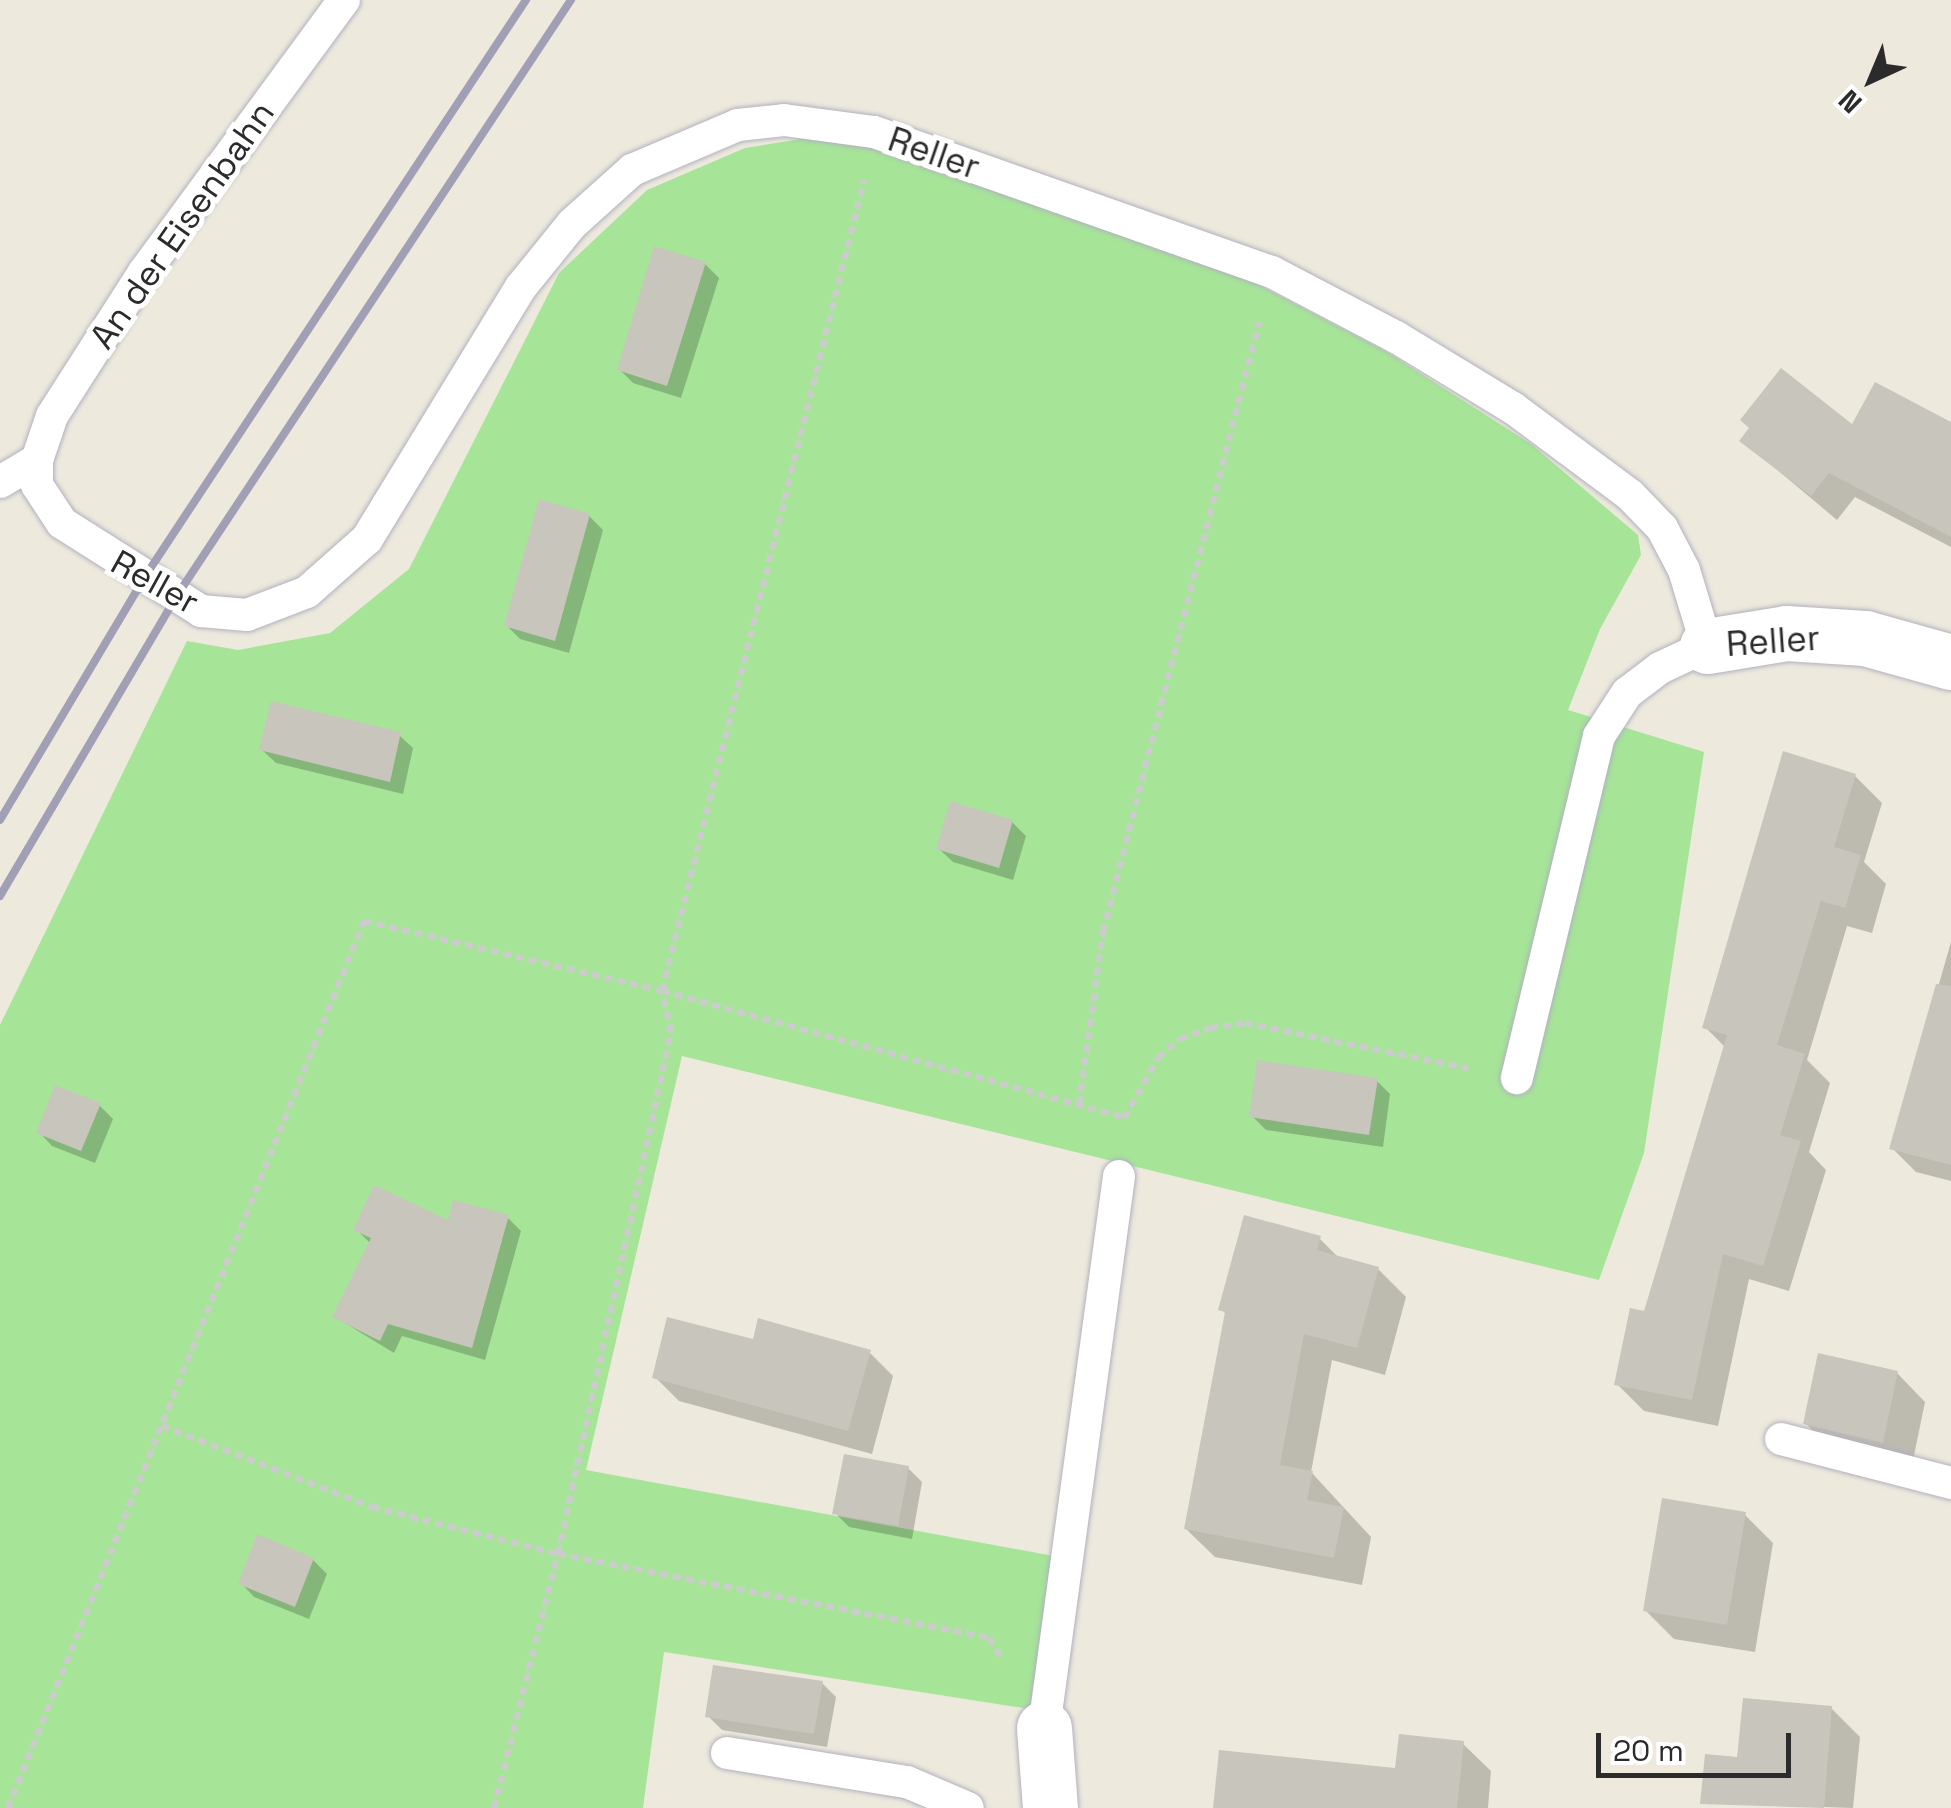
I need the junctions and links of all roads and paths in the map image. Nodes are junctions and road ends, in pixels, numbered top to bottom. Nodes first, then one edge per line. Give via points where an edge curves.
1 (344, 0) edge
2 (874, 132) junction
3 (1272, 272) junction
4 (37, 460) junction
5 (0, 482) edge
6 (1707, 646) junction
7 (1951, 662) edge
8 (662, 991) junction
9 (1518, 1078) joint
10 (1079, 1104) junction
11 (1124, 1117) junction
12 (1119, 1176) joint
13 (162, 1426) junction
14 (1780, 1440) dead end
15 (1951, 1483) edge
16 (558, 1554) junction
17 (1044, 1728) junction
18 (726, 1753) dead end
19 (8, 1808) edge
20 (494, 1808) edge
21 (968, 1808) edge
22 (1050, 1808) edge

1 - 4 lane, An der Eisenbahn via 144,272 52,416
2 - 3 lane, Reller
2 - 4 lane, Reller via 784,120 738,125 664,152 608,189 521,286 367,540 336,572 278,606 223,617 144,578 82,540 45,505
2 - 8 path via 840,296
3 - 6 lane, Reller via 1396,336 1513,408 1630,495 1662,528 1684,570
3 - 10 path via 1102,932
4 - 5 lane
6 - 7 street, Reller via 1786,632 1865,638
6 - 9 lane via 1628,693 1599,736
8 - 10 path
8 - 13 path via 364,921
8 - 16 path via 671,1032
9 - 11 path via 1245,1022 1180,1039 1158,1058
10 - 11 path
11 - 12 path
12 - 17 lane
13 - 16 path via 372,1507
13 - 19 path
14 - 15 lane
16 - 17 path via 988,1638
16 - 20 path
17 - 22 street
18 - 21 lane via 907,1782

